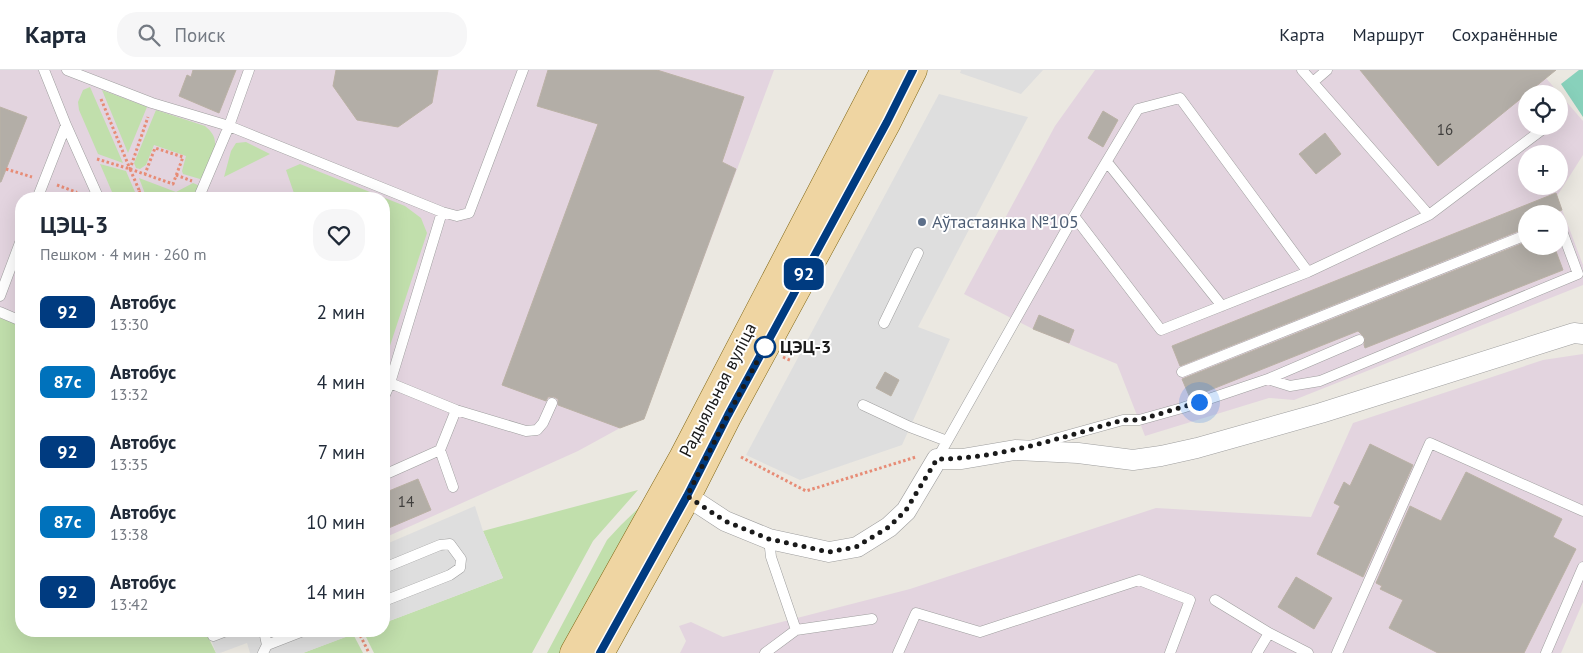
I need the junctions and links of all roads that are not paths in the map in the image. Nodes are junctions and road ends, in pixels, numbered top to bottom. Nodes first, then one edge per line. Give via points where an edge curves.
1 (44, 70) edge
2 (67, 70) edge
3 (248, 70) edge
4 (523, 70) edge
5 (885, 70) edge
6 (913, 70) edge
7 (1302, 70) edge
8 (1327, 70) edge
9 (1312, 82) junction
10 (66, 125) junction
11 (229, 126) junction
12 (1535, 135) edge
13 (1107, 162) junction
14 (40, 192) edge
15 (96, 192) edge
16 (201, 192) edge
17 (442, 212) junction
18 (1429, 214) junction
19 (1074, 216) junction
20 (1518, 238) edge
21 (1568, 247) edge
22 (918, 252) dead end
23 (15, 256) edge
24 (1308, 272) junction
25 (0, 296) edge
26 (1222, 306) junction
27 (0, 312) edge
28 (15, 318) edge
29 (884, 323) dead end
30 (1583, 334) edge
31 (1359, 340) dead end
32 (1182, 372) dead end
33 (1268, 379) junction
34 (390, 383) joint
35 (552, 403) dead end
36 (863, 404) dead end
37 (456, 410) junction
38 (947, 441) junction
39 (440, 450) junction
40 (1015, 450) junction
41 (937, 459) junction
42 (390, 472) edge
43 (453, 487) dead end
44 (680, 487) junction
45 (1583, 511) edge
46 (769, 539) junction
47 (390, 566) edge
48 (1583, 567) edge
49 (390, 599) edge
50 (1215, 600) dead end
51 (872, 619) dead end
52 (796, 630) junction
53 (1269, 633) junction
54 (290, 637) edge
55 (265, 649) edge
56 (574, 653) edge
57 (600, 653) edge
58 (765, 653) edge
59 (898, 653) edge
60 (1170, 653) edge
61 (1256, 653) edge
62 (1308, 653) edge
63 (1337, 653) edge
64 (1546, 653) edge

1 - 10 lane
2 - 11 lane via 152,103
3 - 11 lane
4 - 17 lane via 469,213 458,216
5 - 44 main road, Радыяльная вуліца
6 - 44 main road, Радыяльная вуліца via 728,415
7 - 9 lane
8 - 9 lane
9 - 18 lane
10 - 14 lane
10 - 15 lane
11 - 16 lane
11 - 17 lane
12 - 18 lane
13 - 19 lane
13 - 24 lane via 1138,110 1180,98
13 - 26 lane
17 - 34 lane
18 - 24 lane
19 - 26 lane via 1161,330
19 - 38 lane
20 - 32 lane
21 - 33 lane via 1578,274 1320,381 1290,386
22 - 29 lane
23 - 25 lane
24 - 26 lane
27 - 28 lane
30 - 40 street via 1574,333 1321,413 1161,456 1133,460
31 - 33 lane
33 - 40 lane via 1139,420 1123,420
34 - 37 lane
35 - 37 lane via 537,430 526,431
36 - 38 lane
37 - 39 lane
38 - 41 lane
39 - 42 lane
39 - 43 lane
40 - 41 street via 962,459
41 - 46 street via 906,510 889,527 856,547 829,552
44 - 46 street via 725,521
44 - 56 main road, Радыяльная вуліца
44 - 57 main road, Радыяльная вуліца
45 - 63 lane via 1430,444
46 - 52 lane via 771,557
47 - 49 lane via 450,544 461,559 460,568 450,575
48 - 64 lane
50 - 53 lane
51 - 52 lane
52 - 58 lane
53 - 61 lane
53 - 62 lane
54 - 55 lane
59 - 60 lane via 916,613 980,632 1139,580 1190,600

